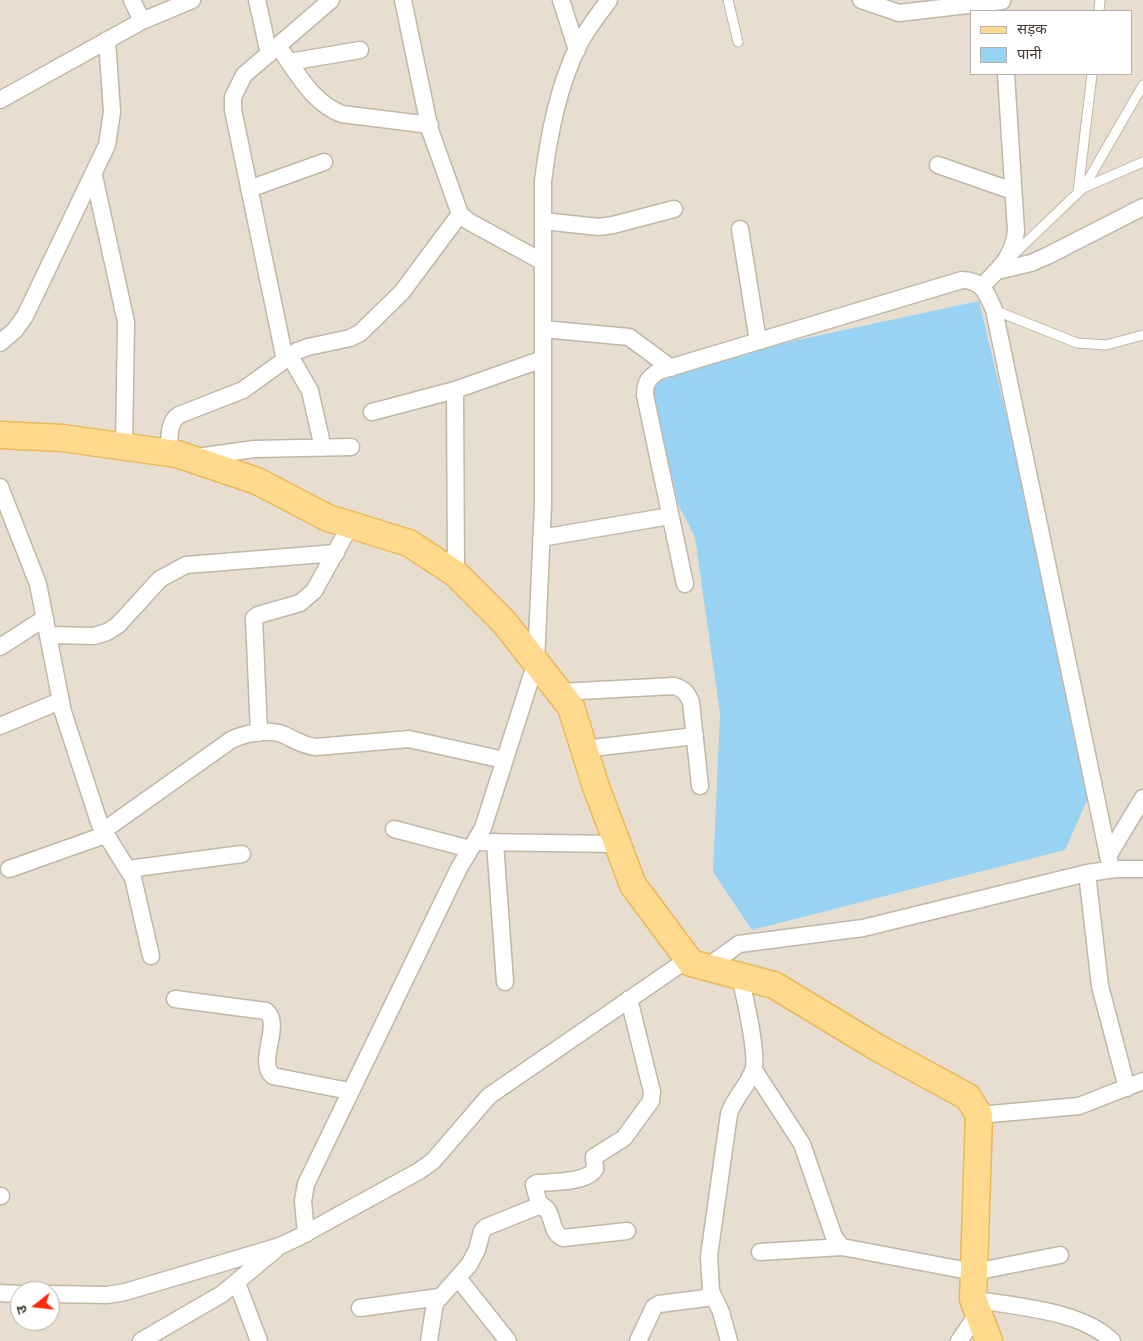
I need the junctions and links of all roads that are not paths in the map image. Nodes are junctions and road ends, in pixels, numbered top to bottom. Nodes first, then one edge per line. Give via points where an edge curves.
1 (132, 0) edge
2 (192, 0) edge
3 (257, 0) edge
4 (331, 0) edge
5 (403, 0) edge
6 (561, 0) edge
7 (609, 0) edge
8 (728, 0) edge
9 (861, 0) edge
10 (1002, 4) edge
11 (142, 21) junction
12 (107, 40) junction
13 (738, 42) dead end
14 (273, 50) junction
15 (360, 50) dead end
16 (577, 50) junction
17 (289, 62) junction
18 (1006, 75) edge
19 (1092, 75) edge
20 (1143, 85) edge
21 (0, 100) edge
22 (430, 125) junction
23 (324, 162) dead end
24 (1143, 162) edge
25 (938, 165) dead end
26 (94, 176) junction
27 (249, 189) junction
28 (1081, 190) junction
29 (1013, 191) junction
30 (1143, 207) edge
31 (674, 209) dead end
32 (460, 214) junction
33 (543, 221) junction
34 (740, 229) dead end
35 (543, 262) junction
36 (1001, 267) junction
37 (982, 286) junction
38 (994, 310) junction
39 (543, 329) junction
40 (1143, 335) edge
41 (758, 341) junction
42 (0, 344) edge
43 (288, 358) junction
44 (543, 359) junction
45 (671, 368) junction
46 (455, 390) junction
47 (372, 412) dead end
48 (0, 435) edge
49 (124, 447) junction
50 (323, 448) junction
51 (352, 448) dead end
52 (179, 455) junction
53 (0, 487) edge
54 (670, 516) junction
55 (350, 526) junction
56 (541, 538) junction
57 (336, 553) junction
58 (456, 574) junction
59 (685, 584) dead end
60 (45, 618) junction
61 (48, 635) junction
62 (0, 647) edge
63 (536, 662) junction
64 (560, 692) junction
65 (60, 701) junction
66 (0, 726) edge
67 (258, 733) junction
68 (695, 736) junction
69 (584, 749) junction
70 (504, 760) junction
71 (700, 786) dead end
72 (1143, 798) edge
73 (394, 829) dead end
74 (104, 833) junction
75 (495, 842) junction
76 (618, 844) junction
77 (473, 846) junction
78 (242, 854) dead end
79 (1110, 863) junction
80 (9, 869) dead end
81 (128, 869) junction
82 (1143, 869) edge
83 (1086, 873) junction
84 (151, 956) dead end
85 (698, 963) junction
86 (740, 976) junction
87 (505, 982) dead end
88 (175, 999) dead end
89 (629, 999) junction
90 (754, 1070) junction
91 (1143, 1082) edge
92 (1127, 1088) junction
93 (349, 1091) junction
94 (979, 1115) junction
95 (540, 1207) junction
96 (628, 1231) dead end
97 (306, 1234) junction
98 (280, 1246) junction
99 (842, 1247) junction
100 (760, 1252) dead end
101 (1060, 1255) dead end
102 (974, 1272) junction
103 (458, 1278) junction
104 (237, 1283) junction
105 (711, 1291) junction
106 (60, 1294) edge
107 (439, 1297) junction
108 (976, 1306) junction
109 (360, 1308) dead end
110 (141, 1341) edge
111 (259, 1341) edge
112 (429, 1341) edge
113 (508, 1341) edge
114 (638, 1341) edge
115 (729, 1341) edge
116 (959, 1341) edge
117 (989, 1341) edge
118 (1112, 1341) edge

1 - 11 street
2 - 11 street
3 - 14 street
4 - 14 street
5 - 22 street
6 - 16 street
7 - 16 street
8 - 13 lane
9 - 10 street via 899,13
11 - 12 street
12 - 21 street
12 - 26 street via 111,129
14 - 17 street
14 - 27 street via 244,75 233,97
15 - 17 street
16 - 33 street via 561,88 547,150
17 - 22 street via 318,101 329,110
18 - 29 street
19 - 28 lane
20 - 28 lane
22 - 32 street
23 - 27 street
24 - 28 lane
25 - 29 street
26 - 42 street via 25,316
26 - 49 street via 124,306 127,341
27 - 43 street
28 - 36 lane
29 - 36 street via 1014,246
30 - 36 street via 1031,263
31 - 33 street via 613,225
32 - 35 street
32 - 43 street via 402,292 360,332 342,341 308,346
33 - 35 street
34 - 41 street
35 - 39 street
36 - 37 street
37 - 38 street
37 - 41 street via 971,280 962,280
38 - 40 lane via 1077,343 1106,345
38 - 79 street
39 - 44 street
39 - 45 street via 629,337
41 - 45 street
43 - 50 street via 310,391
43 - 52 street via 243,390 173,419
44 - 46 street
44 - 56 street
45 - 54 street via 650,376 645,384
46 - 47 street
46 - 58 street
48 - 49 main road via 62,438
49 - 52 main road
50 - 51 street
50 - 52 street
52 - 55 main road via 257,481
53 - 60 street via 33,570
54 - 56 street
54 - 59 street
55 - 57 street
55 - 58 main road via 409,543
56 - 63 street
57 - 61 street via 186,565 160,579 118,625 107,632 94,636
57 - 67 street via 308,599 254,618
58 - 63 main road via 504,622
60 - 61 street
60 - 62 street
61 - 65 street
63 - 64 main road
63 - 70 street
64 - 68 street via 681,688 691,702
64 - 69 main road via 571,707
65 - 66 street
65 - 74 street
67 - 70 street via 279,733 316,747 420,740
67 - 74 street via 231,740
68 - 69 street
68 - 71 street
69 - 76 main road
70 - 77 street via 483,828
72 - 79 street
73 - 77 street
74 - 80 street
74 - 81 street
75 - 76 street
75 - 77 street
75 - 87 street
76 - 85 main road via 633,885
77 - 93 street via 458,868
78 - 81 street
79 - 82 street
79 - 83 street
81 - 84 street
83 - 85 street via 863,928 739,944
83 - 92 street via 1100,986
85 - 86 main road
85 - 89 street
86 - 90 street
86 - 94 main road via 774,985 878,1048 968,1097
88 - 93 street via 266,1011 272,1020 267,1064 269,1073
89 - 95 street via 652,1092 651,1102 620,1143 594,1157 595,1169 589,1176 564,1182 537,1182 534,1185
89 - 97 street via 489,1096 433,1161
90 - 99 street via 802,1144 834,1237
90 - 105 street via 728,1114 709,1256
91 - 92 street
92 - 94 street via 1079,1106
93 - 97 street via 306,1184 303,1201
94 - 102 main road
95 - 96 street via 546,1208 555,1232 563,1238
95 - 103 street via 486,1227 474,1258
97 - 98 street
98 - 104 street
98 - 106 street via 107,1296
99 - 100 street
99 - 102 street
101 - 102 street
102 - 108 main road
103 - 107 street
103 - 113 street
104 - 110 street
104 - 111 street
105 - 114 street via 706,1298 654,1307
105 - 115 street
107 - 109 street
107 - 112 street via 432,1313
108 - 116 street
108 - 117 main road
108 - 118 street via 1071,1317 1088,1323

